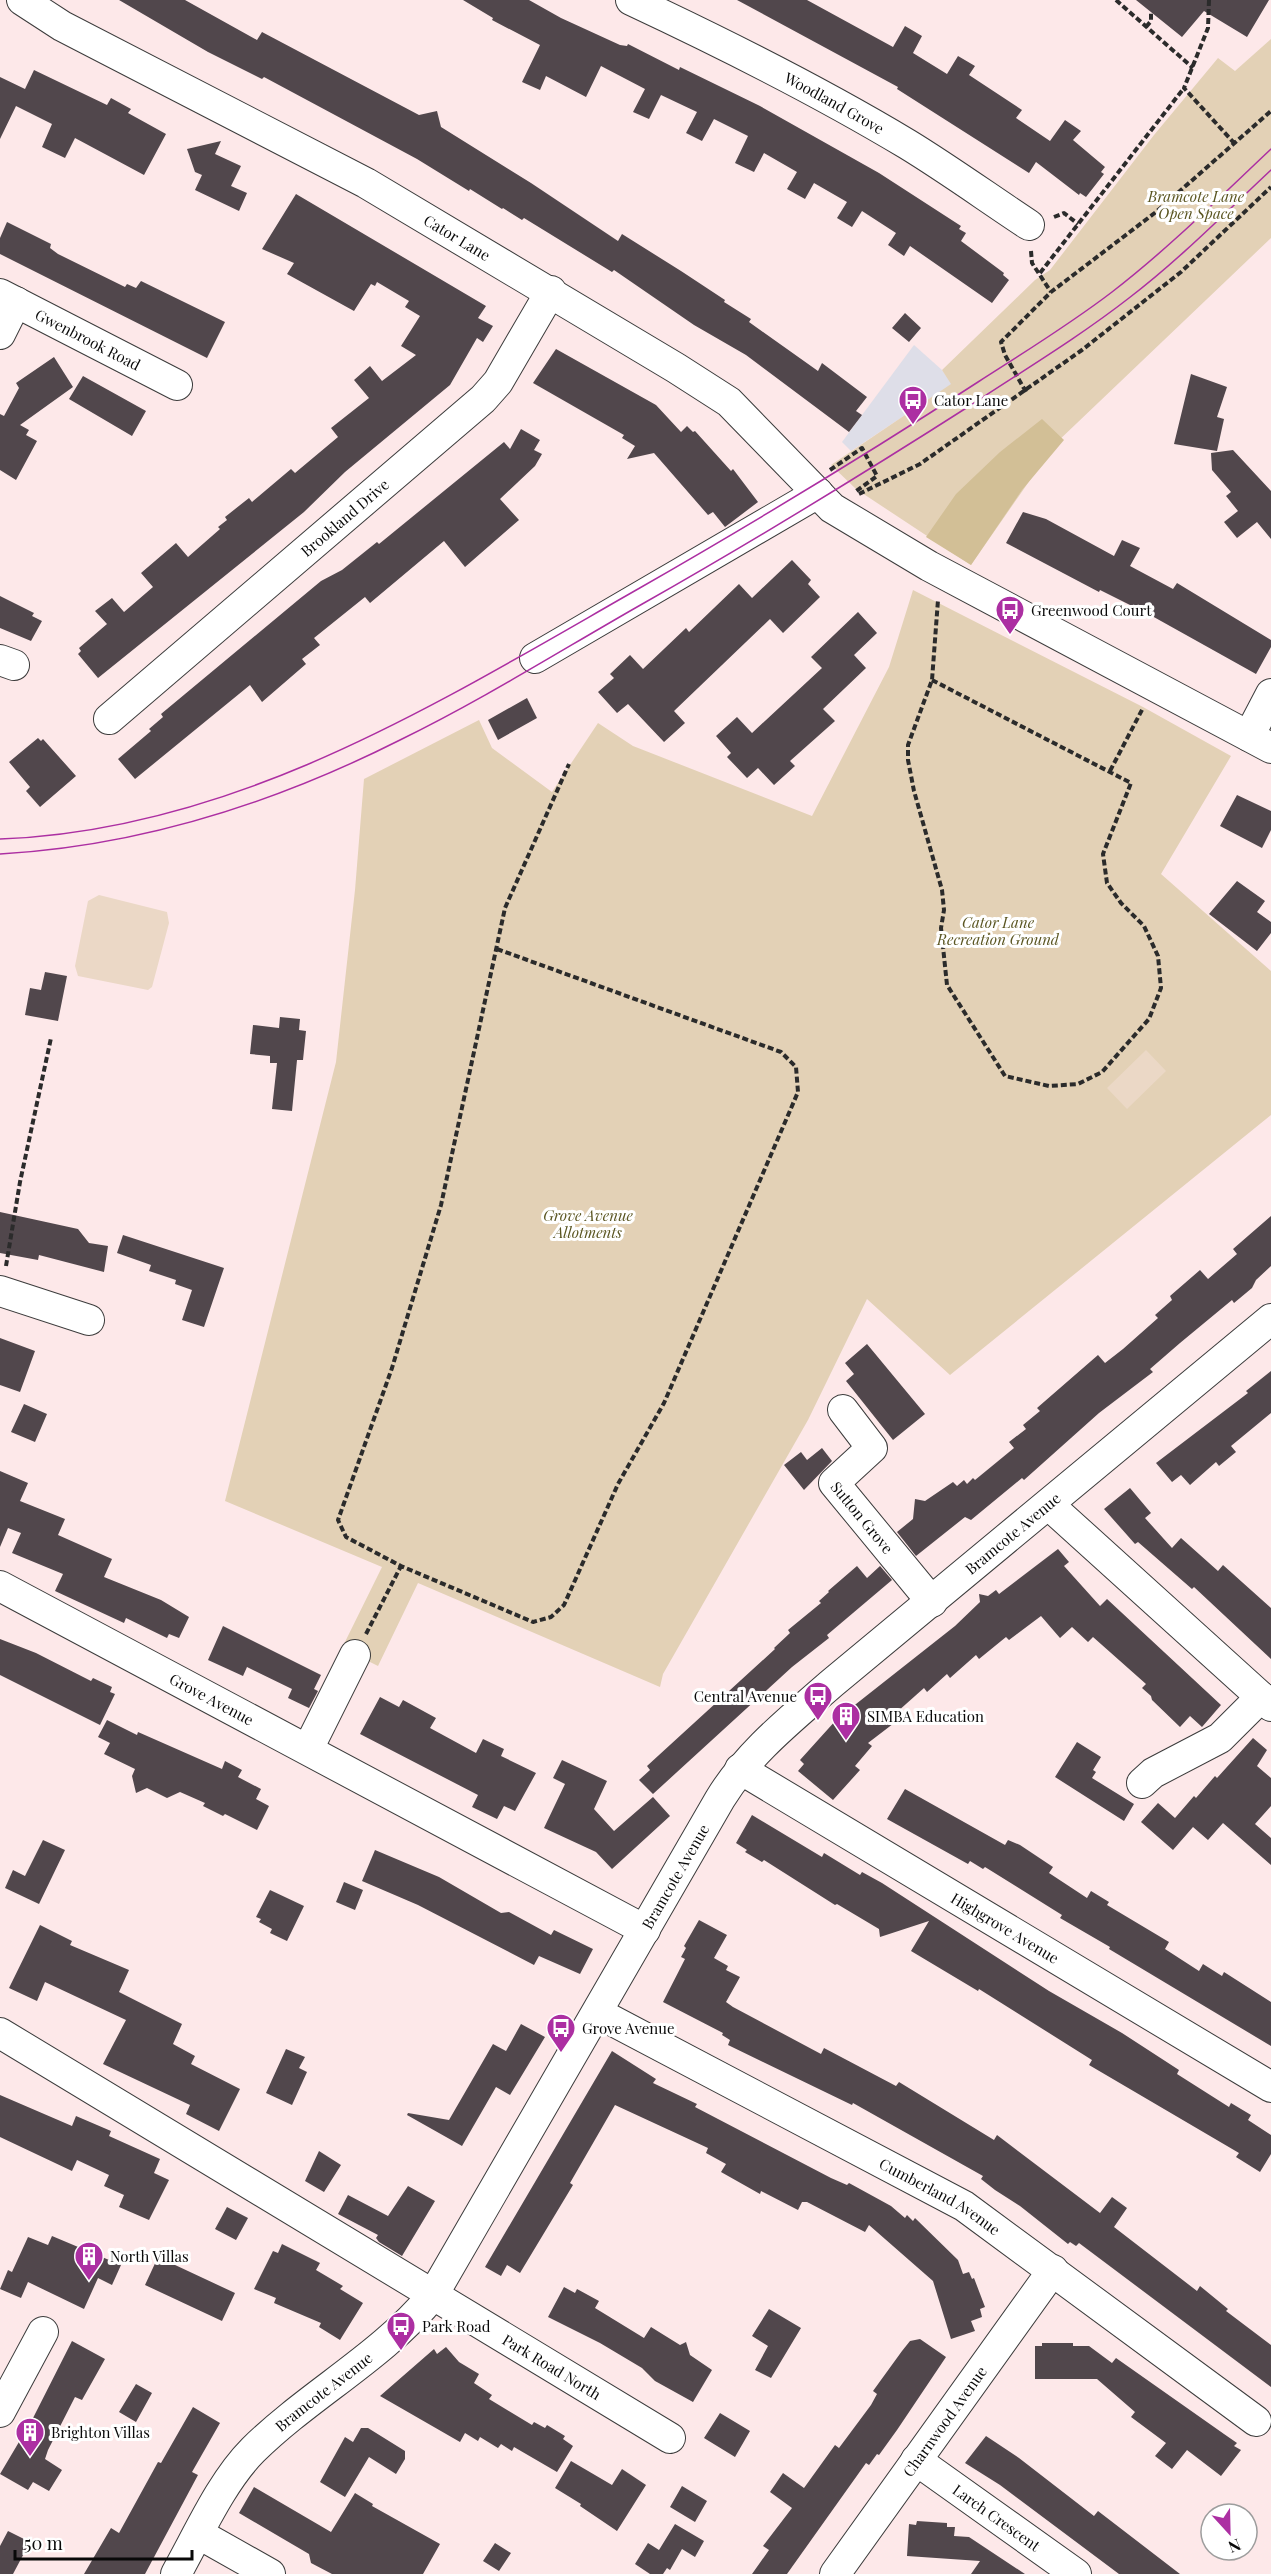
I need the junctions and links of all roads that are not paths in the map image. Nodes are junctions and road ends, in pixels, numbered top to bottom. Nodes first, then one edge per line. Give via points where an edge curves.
1 (22, 0) edge
2 (631, 0) edge
3 (1029, 225) road end
4 (550, 291) junction
5 (8, 298) edge
6 (0, 334) edge
7 (177, 385) dead end
8 (821, 483) junction
9 (535, 658) dead end
10 (1271, 694) edge
11 (109, 719) dead end
12 (1260, 742) edge
13 (1, 1291) edge
14 (1271, 1319) edge
15 (88, 1320) dead end
16 (843, 1410) dead end
17 (1048, 1505) junction
18 (0, 1586) edge
19 (932, 1602) junction
20 (355, 1655) road end
21 (1266, 1701) edge
22 (308, 1749) junction
23 (740, 1769) junction
24 (1142, 1783) dead end
25 (645, 1930) junction
26 (598, 2013) junction
27 (0, 2032) edge
28 (1271, 2086) edge
29 (1053, 2270) junction
30 (433, 2295) junction
31 (43, 2332) dead end
32 (1, 2408) edge
33 (1256, 2421) dead end
34 (670, 2438) dead end
35 (916, 2460) junction
36 (199, 2534) junction
37 (176, 2574) edge
38 (270, 2574) edge
39 (835, 2574) edge
40 (1076, 2574) edge

1 - 4 street, Cator Lane via 62,26 366,183
2 - 3 street, Woodland Grove via 821,94 909,145
4 - 8 street, Cator Lane via 729,402
4 - 11 street, Brookland Drive via 498,382 483,399
5 - 6 street
5 - 7 street, Gwenbrook Road
8 - 9 street
8 - 12 street, Cator Lane via 848,519
10 - 12 street
13 - 15 street
14 - 17 street, Bramcote Avenue
16 - 19 street, Sutton Grove via 872,1448 834,1482
17 - 19 street, Bramcote Avenue
17 - 21 street
18 - 22 street, Grove Avenue
19 - 23 street, Bramcote Avenue via 831,1684
20 - 22 street
21 - 24 street via 1220,1738
22 - 25 street, Grove Avenue
23 - 25 street, Bramcote Avenue
23 - 28 street, Highgrove Avenue
25 - 26 street, Bramcote Avenue
26 - 29 street, Cumberland Avenue via 937,2190
26 - 30 street, Bramcote Avenue
27 - 30 street
29 - 33 street, Cumberland Avenue
29 - 35 street, Charnwood Avenue
30 - 34 street, Park Road North
30 - 36 street, Bramcote Avenue via 384,2344 254,2450 231,2479
31 - 32 street
35 - 39 street, Charnwood Avenue
35 - 40 street, Larch Crescent
36 - 37 street, Bramcote Avenue
36 - 38 street

